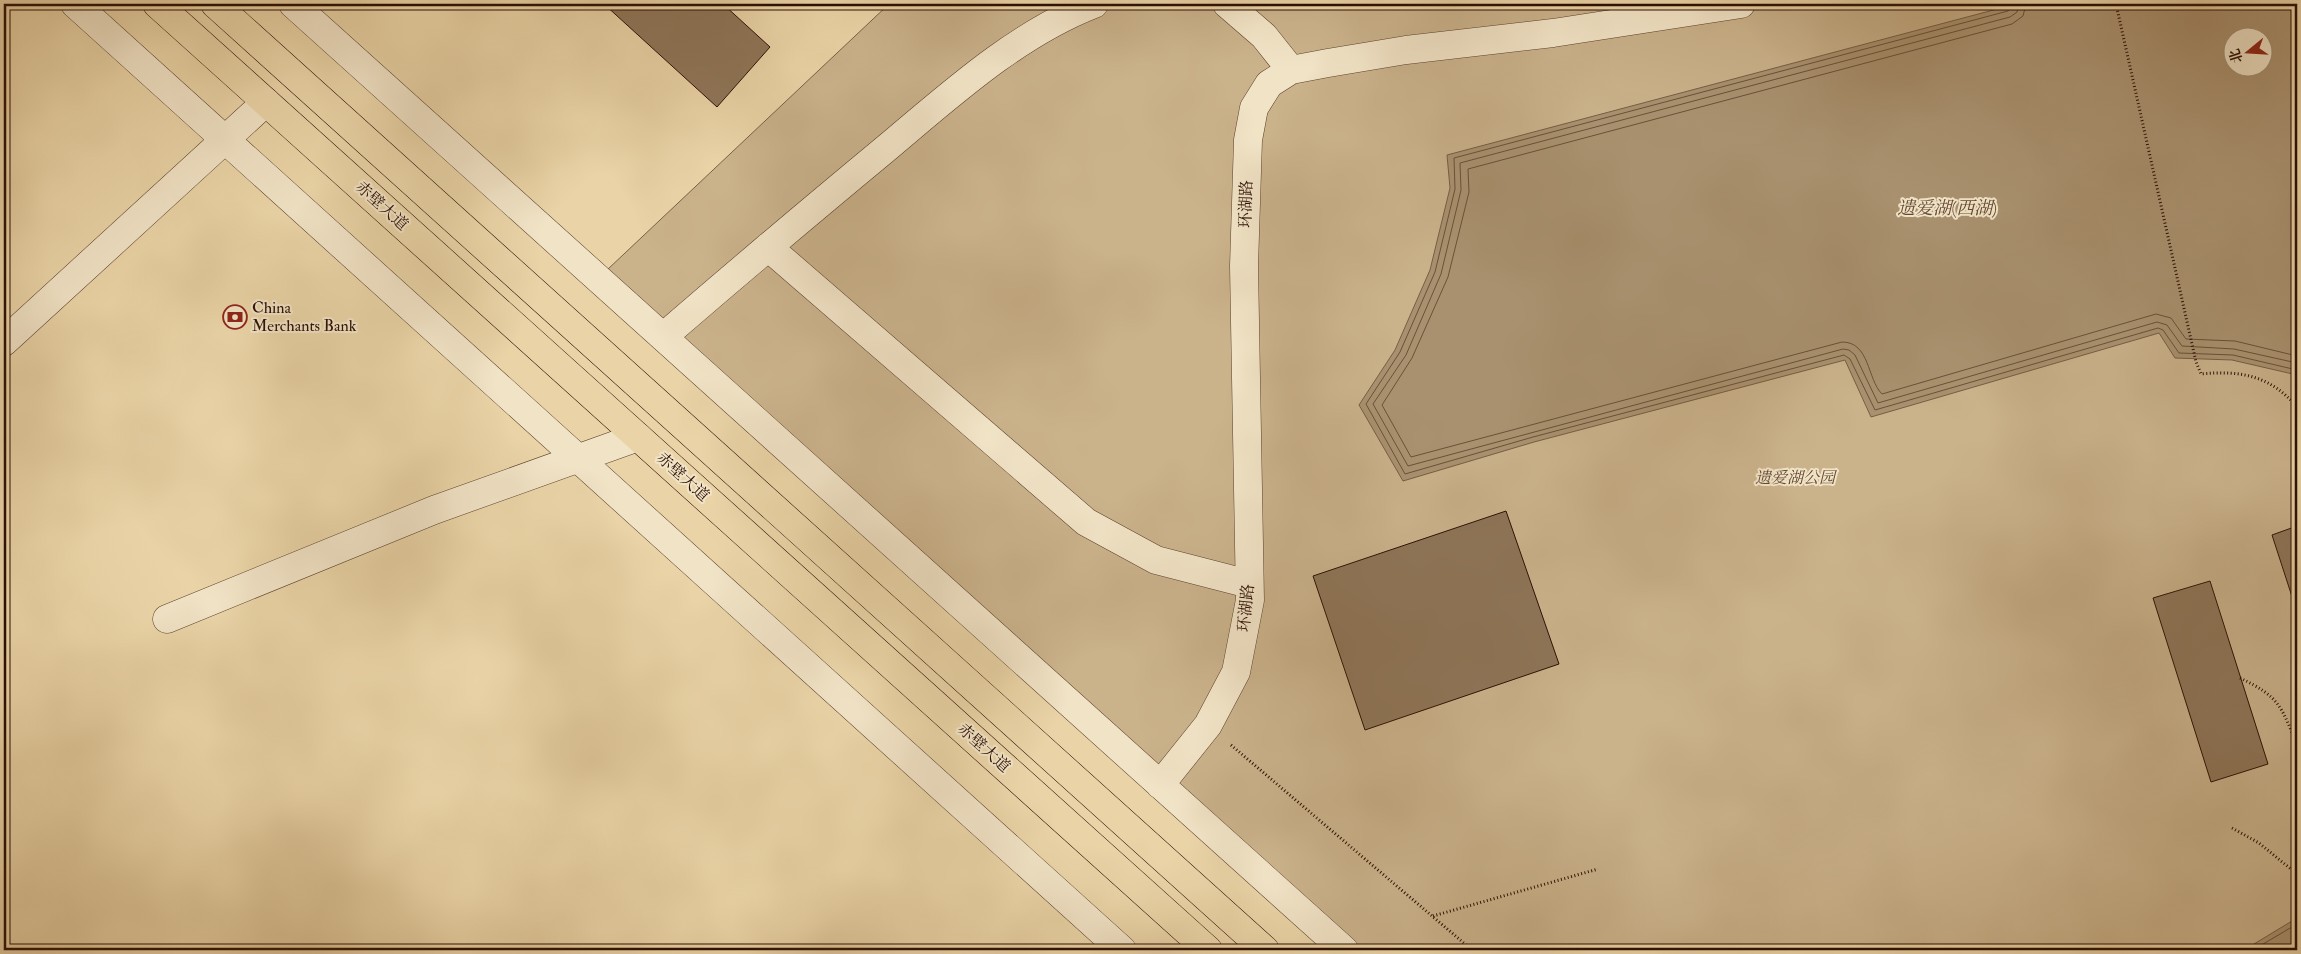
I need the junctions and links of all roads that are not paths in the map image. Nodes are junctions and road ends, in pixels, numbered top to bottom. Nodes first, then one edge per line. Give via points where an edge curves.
1 (75, 4) edge
2 (157, 4) edge
3 (215, 4) edge
4 (294, 4) edge
5 (1094, 4) edge
6 (1227, 4) edge
7 (1741, 4) edge
8 (1291, 70) junction
9 (266, 102) junction
10 (225, 140) junction
11 (768, 247) junction
12 (663, 337) junction
13 (4, 342) edge
14 (638, 437) junction
15 (578, 458) junction
16 (1249, 584) junction
17 (167, 618) dead end
18 (1160, 784) junction
19 (1122, 950) edge
20 (1208, 950) edge
21 (1265, 950) edge
22 (1344, 950) edge

1 - 10 street
2 - 9 main road, 赤壁大道
3 - 21 main road
4 - 12 street
5 - 11 street via 1064,15 966,82
6 - 8 street via 1264,36
7 - 8 street, 环湖路 via 1553,33 1406,50
8 - 16 street, 环湖路 via 1269,84 1254,108 1248,140 1244,266
9 - 10 street
9 - 14 main road, 赤壁大道
10 - 13 street
10 - 15 street
11 - 12 street
11 - 16 street via 1086,522 1156,560
12 - 18 street
14 - 15 street
14 - 20 main road, 赤壁大道
15 - 17 street via 434,510
15 - 19 street
16 - 18 street, 环湖路 via 1250,600 1236,672 1208,725
18 - 22 street

